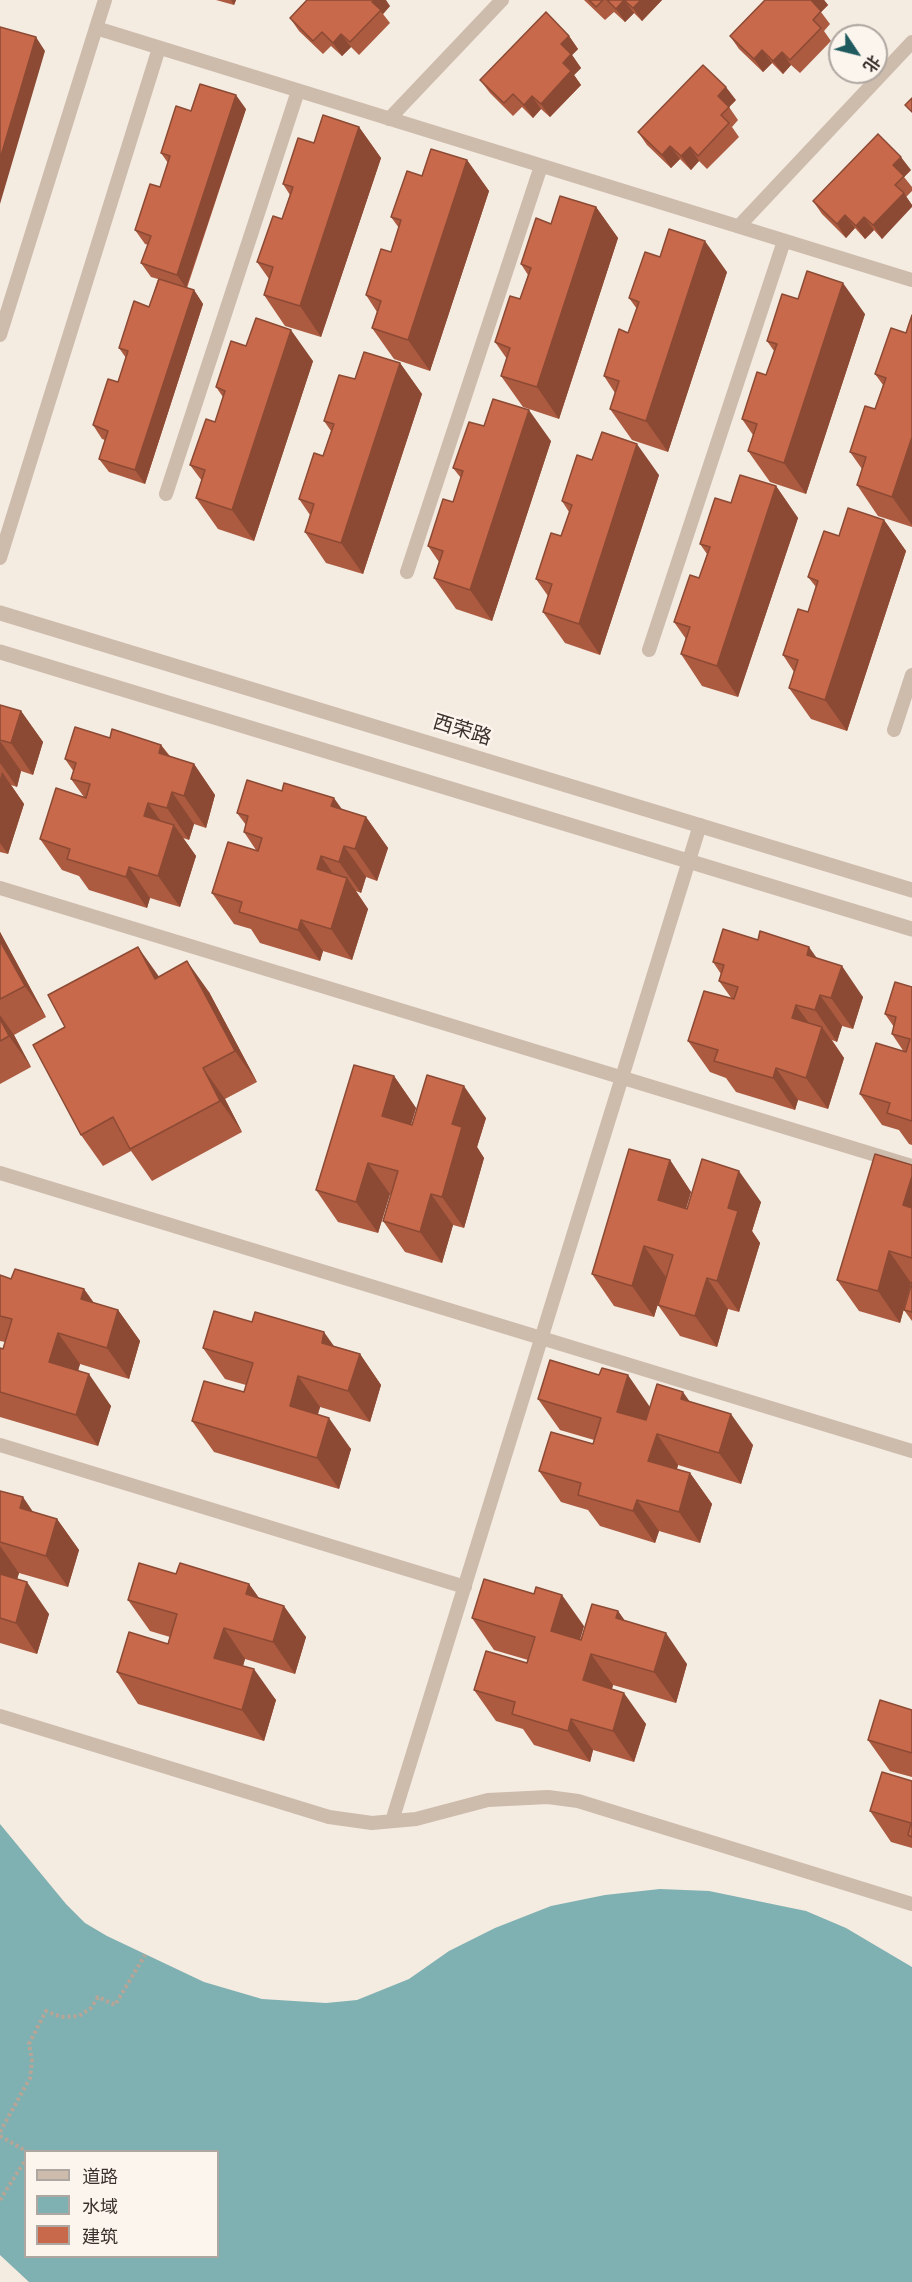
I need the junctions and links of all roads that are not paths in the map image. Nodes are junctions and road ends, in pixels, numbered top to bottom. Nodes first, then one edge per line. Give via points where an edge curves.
1 (105, 0) edge
2 (502, 0) edge
3 (96, 28) junction
4 (912, 42) edge
5 (159, 48) junction
6 (298, 91) junction
7 (389, 119) junction
8 (541, 166) junction
9 (738, 226) junction
10 (784, 241) junction
11 (912, 280) edge
12 (0, 335) edge
13 (166, 494) dead end
14 (0, 558) edge
15 (407, 572) dead end
16 (0, 613) edge
17 (649, 650) dead end
18 (0, 652) edge
19 (912, 675) edge
20 (894, 730) dead end
21 (700, 825) junction
22 (689, 861) junction
23 (0, 888) edge
24 (912, 890) edge
25 (912, 929) edge
26 (622, 1078) junction
27 (912, 1166) edge
28 (0, 1173) edge
29 (541, 1338) junction
30 (0, 1445) edge
31 (912, 1452) edge
32 (465, 1587) junction
33 (0, 1716) edge
34 (392, 1821) junction
35 (912, 1904) edge

1 - 3 lane
2 - 7 lane
3 - 5 lane
3 - 12 lane
4 - 9 lane
5 - 6 lane
5 - 14 lane
6 - 7 lane
6 - 13 lane
7 - 8 lane
8 - 9 lane
8 - 15 lane
9 - 10 lane
10 - 11 lane
10 - 17 lane
16 - 21 street, 西荣路
18 - 22 street
19 - 20 lane
21 - 22 lane
21 - 24 street, 西荣路
22 - 25 street
22 - 26 lane
23 - 26 lane
26 - 27 lane
26 - 29 lane
28 - 29 lane
29 - 31 lane
29 - 32 lane
30 - 32 lane
32 - 34 lane
33 - 34 lane via 329,1817 372,1823
34 - 35 lane via 416,1819 488,1800 548,1797 578,1801

